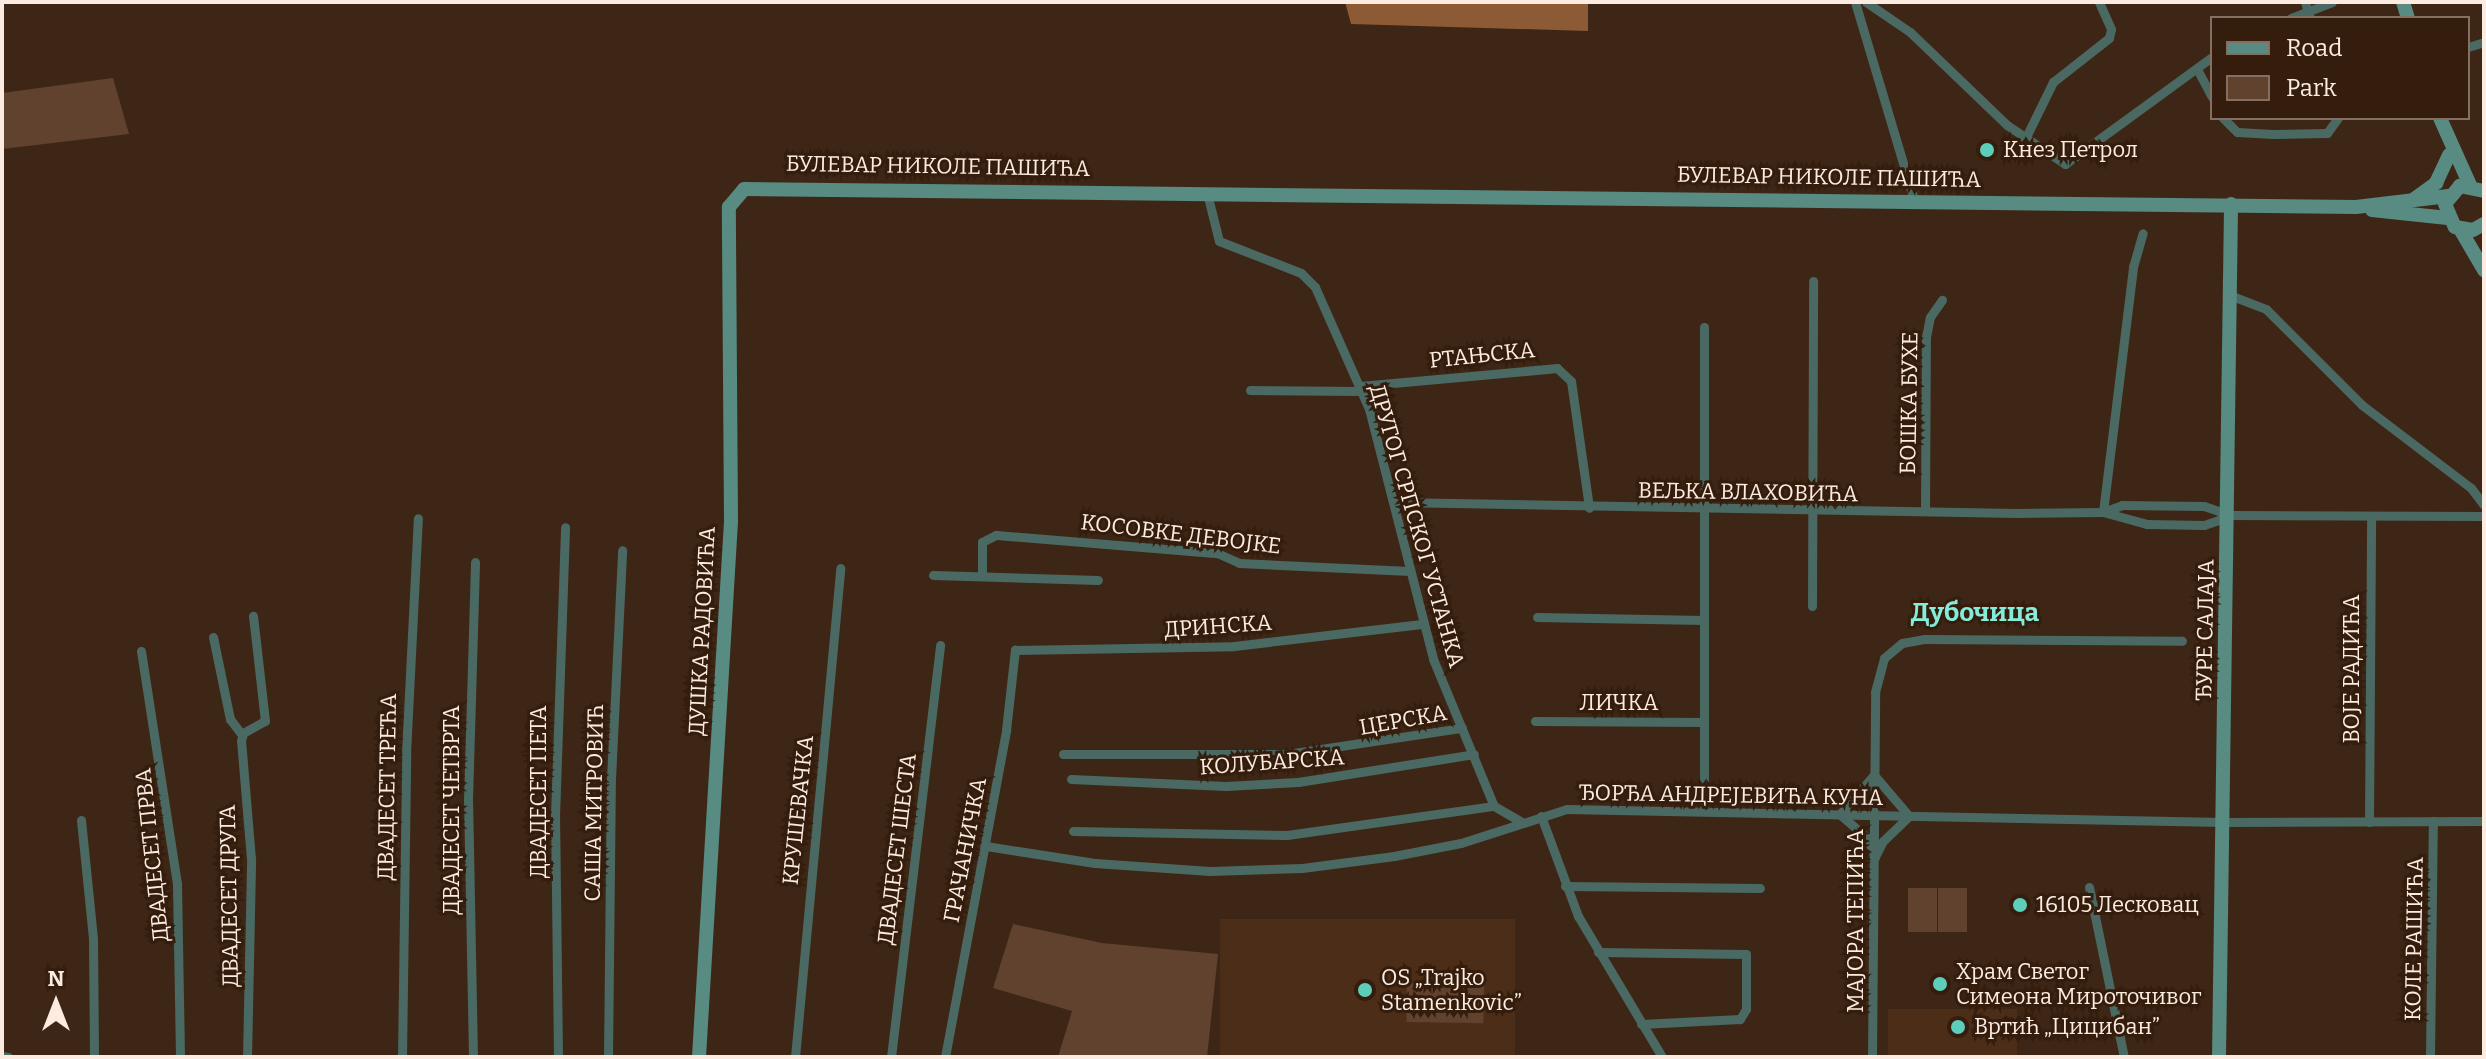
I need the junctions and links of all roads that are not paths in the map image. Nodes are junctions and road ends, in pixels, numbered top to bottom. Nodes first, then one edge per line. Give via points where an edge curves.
1 (1855, 2) edge
2 (1866, 2) edge
3 (2099, 2) edge
4 (2332, 2) edge
5 (2308, 10) edge
6 (2210, 59) edge
7 (2197, 69) junction
8 (2210, 93) edge
9 (2225, 120) edge
10 (2337, 120) edge
11 (2441, 120) edge
12 (2446, 135) junction
13 (2025, 139) junction
14 (2449, 155) junction
15 (2464, 190) edge
16 (1207, 193) junction
17 (1914, 200) junction
18 (2411, 201) junction
19 (2231, 204) junction
20 (729, 207) joint
21 (2356, 207) junction
22 (2448, 218) junction
23 (2484, 224) edge
24 (2460, 229) junction
25 (2143, 233) dead end
26 (2484, 270) edge
27 (1813, 281) dead end
28 (2232, 296) junction
29 (1942, 300) dead end
30 (1704, 327) dead end
31 (1361, 388) junction
32 (1250, 390) dead end
33 (1394, 502) junction
34 (2484, 505) edge
35 (1589, 508) junction
36 (1706, 510) junction
37 (1813, 511) junction
38 (1925, 511) junction
39 (2103, 512) junction
40 (2230, 515) junction
41 (2371, 516) junction
42 (2484, 516) edge
43 (418, 518) dead end
44 (565, 527) dead end
45 (622, 550) dead end
46 (475, 562) dead end
47 (840, 568) dead end
48 (1410, 571) junction
49 (933, 575) dead end
50 (982, 575) junction
51 (1098, 580) dead end
52 (1812, 606) dead end
53 (253, 616) dead end
54 (1537, 617) dead end
55 (1704, 620) junction
56 (1422, 624) junction
57 (213, 637) dead end
58 (2182, 641) dead end
59 (940, 645) dead end
60 (1015, 650) joint
61 (141, 651) dead end
62 (1535, 721) dead end
63 (1703, 722) junction
64 (1462, 728) junction
65 (242, 735) junction
66 (1063, 754) dead end
67 (1474, 754) junction
68 (1874, 775) junction
69 (1071, 779) dead end
70 (1494, 806) junction
71 (1704, 810) junction
72 (1840, 814) junction
73 (1875, 815) junction
74 (1541, 816) junction
75 (1909, 816) junction
76 (81, 820) dead end
77 (1520, 821) junction
78 (2433, 821) junction
79 (2484, 821) edge
80 (2223, 822) junction
81 (2369, 822) junction
82 (1073, 831) dead end
83 (986, 846) junction
84 (1875, 857) junction
85 (1565, 886) junction
86 (2089, 887) dead end
87 (1760, 888) dead end
88 (1598, 952) junction
89 (1641, 1024) junction
90 (2, 1056) edge
91 (8, 1057) edge
92 (94, 1057) edge
93 (180, 1057) edge
94 (247, 1057) edge
95 (402, 1057) edge
96 (473, 1057) edge
97 (558, 1057) edge
98 (608, 1057) edge
99 (699, 1057) edge
100 (795, 1057) edge
101 (891, 1057) edge
102 (945, 1057) edge
103 (1662, 1057) edge
104 (1872, 1057) edge
105 (2124, 1057) edge
106 (2219, 1057) edge
107 (2430, 1057) edge

1 - 17 street
2 - 13 street via 1910,32
3 - 13 street via 2111,29 2109,38 2053,82
4 - 5 street
6 - 7 street
7 - 8 street
7 - 13 street via 2065,164
9 - 10 street via 2237,132 2273,134 2327,133
11 - 12 street
12 - 14 street
12 - 15 street
14 - 15 street
14 - 18 street via 2436,183
15 - 18 street, БУЛЕВАР НИКОЛЕ ПАШИЋА
15 - 22 street
16 - 17 street, БУЛЕВАР НИКОЛЕ ПАШИЋА
16 - 20 street, БУЛЕВАР НИКОЛЕ ПАШИЋА via 755,186 734,196
16 - 31 street, ДРУГОГ СРПСКОГ УСТАНКА via 1219,241 1311,281
17 - 19 street, БУЛЕВАР НИКОЛЕ ПАШИЋА
18 - 21 street, БУЛЕВАР НИКОЛЕ ПАШИЋА
19 - 21 street, БУЛЕВАР НИКОЛЕ ПАШИЋА
19 - 28 street, ЂУРЕ САЛАЈА
20 - 99 street, ДУШКА РАДОВИЋА via 731,521
21 - 22 street
22 - 24 street
23 - 24 street
24 - 26 street
25 - 39 street via 2133,267
27 - 37 street
28 - 34 street via 2266,309 2362,405 2471,488
28 - 40 street, ЂУРЕ САЛАЈА
29 - 38 street, БОШКА БУХЕ via 1930,317 1926,337
30 - 36 street
31 - 32 street, РТАЊСКА
31 - 33 street, ДРУГОГ СРПСКОГ УСТАНКА
31 - 35 street, РТАЊСКА via 1557,368 1571,381
33 - 35 street, ВЕЉКА ВЛАХОВИЋА
33 - 48 street, ДРУГОГ СРПСКОГ УСТАНКА
35 - 36 street, ВЕЉКА ВЛАХОВИЋА
36 - 37 street, ВЕЉКА ВЛАХОВИЋА
36 - 55 street
37 - 38 street, ВЕЉКА ВЛАХОВИЋА
37 - 52 street
38 - 39 street, ВЕЉКА ВЛАХОВИЋА
39 - 40 street, ВЕЉКА ВЛАХОВИЋА via 2122,505 2204,506
39 - 40 street, ВЕЉКА ВЛАХОВИЋА via 2147,524 2204,525
40 - 41 street, ВЕЉКА ВЛАХОВИЋА
40 - 80 street, ЂУРЕ САЛАЈА
41 - 42 street, ВЕЉКА ВЛАХОВИЋА
41 - 81 street, ВОЈЕ РАДИЋА
43 - 95 street, ДВАДЕСЕТ ТРЕЋА via 406,738
44 - 97 street, ДВАДЕСЕТ ПЕТА via 555,816
45 - 98 street, САША МИТРОВИЋ via 611,779
46 - 96 street, ДВАДЕСЕТ ЧЕТВРТА via 468,800
47 - 100 street, КРУШЕВАЧКА
48 - 50 street, КОСОВКЕ ДЕВОЈКЕ via 1239,563 1217,553 996,535 982,542
48 - 56 street, ДРУГОГ СРПСКОГ УСТАНКА
49 - 50 street
50 - 51 street
53 - 65 street via 265,721
54 - 55 street
55 - 63 street
56 - 60 street, ДРИНСКА via 1234,646
56 - 64 street, ДРУГОГ СРПСКОГ УСТАНКА
57 - 65 street, ДВАДЕСЕТ ДРУГА via 230,719
58 - 68 street, МАЈОРА ТЕПИЋА via 1902,643 1884,658 1876,676
59 - 101 street, ДВАДЕСЕТ ШЕСТА
60 - 83 street, ГРАЧАНИЧКА
61 - 93 street, ДВАДЕСЕТ ПРВА via 177,884
62 - 63 street, ЛИЧКА
63 - 71 street
64 - 66 street, ЦЕРСКА via 1287,754
64 - 67 street, ДРУГОГ СРПСКОГ УСТАНКА
65 - 94 street, ДВАДЕСЕТ ДРУГА via 251,859
67 - 69 street, КОЛУБАРСКА via 1298,782 1226,786
67 - 70 street, ДРУГОГ СРПСКОГ УСТАНКА
68 - 72 street
68 - 73 street, МАЈОРА ТЕПИЋА
68 - 75 street
70 - 77 street
70 - 82 street via 1287,835
71 - 72 street, ЂОРЂА АНДРЕЈЕВИЋА КУНА
71 - 74 street, ЂОРЂА АНДРЕЈЕВИЋА КУНА via 1567,809
72 - 73 street, ЂОРЂА АНДРЕЈЕВИЋА КУНА
72 - 84 street via 1866,837
73 - 75 street, ЂОРЂА АНДРЕЈЕВИЋА КУНА
73 - 84 street, МАЈОРА ТЕПИЋА
74 - 77 street, ЂОРЂА АНДРЕЈЕВИЋА КУНА
74 - 85 street
75 - 80 street, ЂОРЂА АНДРЕЈЕВИЋА КУНА
75 - 84 street via 1883,841
76 - 92 street via 93,939
77 - 83 street, ЂОРЂА АНДРЕЈЕВИЋА КУНА via 1461,843 1302,868 1150,868
78 - 79 street, ЂОРЂА АНДРЕЈЕВИЋА КУНА
78 - 81 street, ЂОРЂА АНДРЕЈЕВИЋА КУНА
78 - 107 street, КОЛЕ РАШИЋА
80 - 81 street, ЂОРЂА АНДРЕЈЕВИЋА КУНА
80 - 106 street, ЂУРЕ САЛАЈА
83 - 102 street, ГРАЧАНИЧКА
84 - 104 street, МАЈОРА ТЕПИЋА
85 - 87 street
85 - 88 street
86 - 105 street
88 - 89 street
88 - 89 street via 1746,954 1746,1009 1740,1019
89 - 103 street
90 - 91 street

